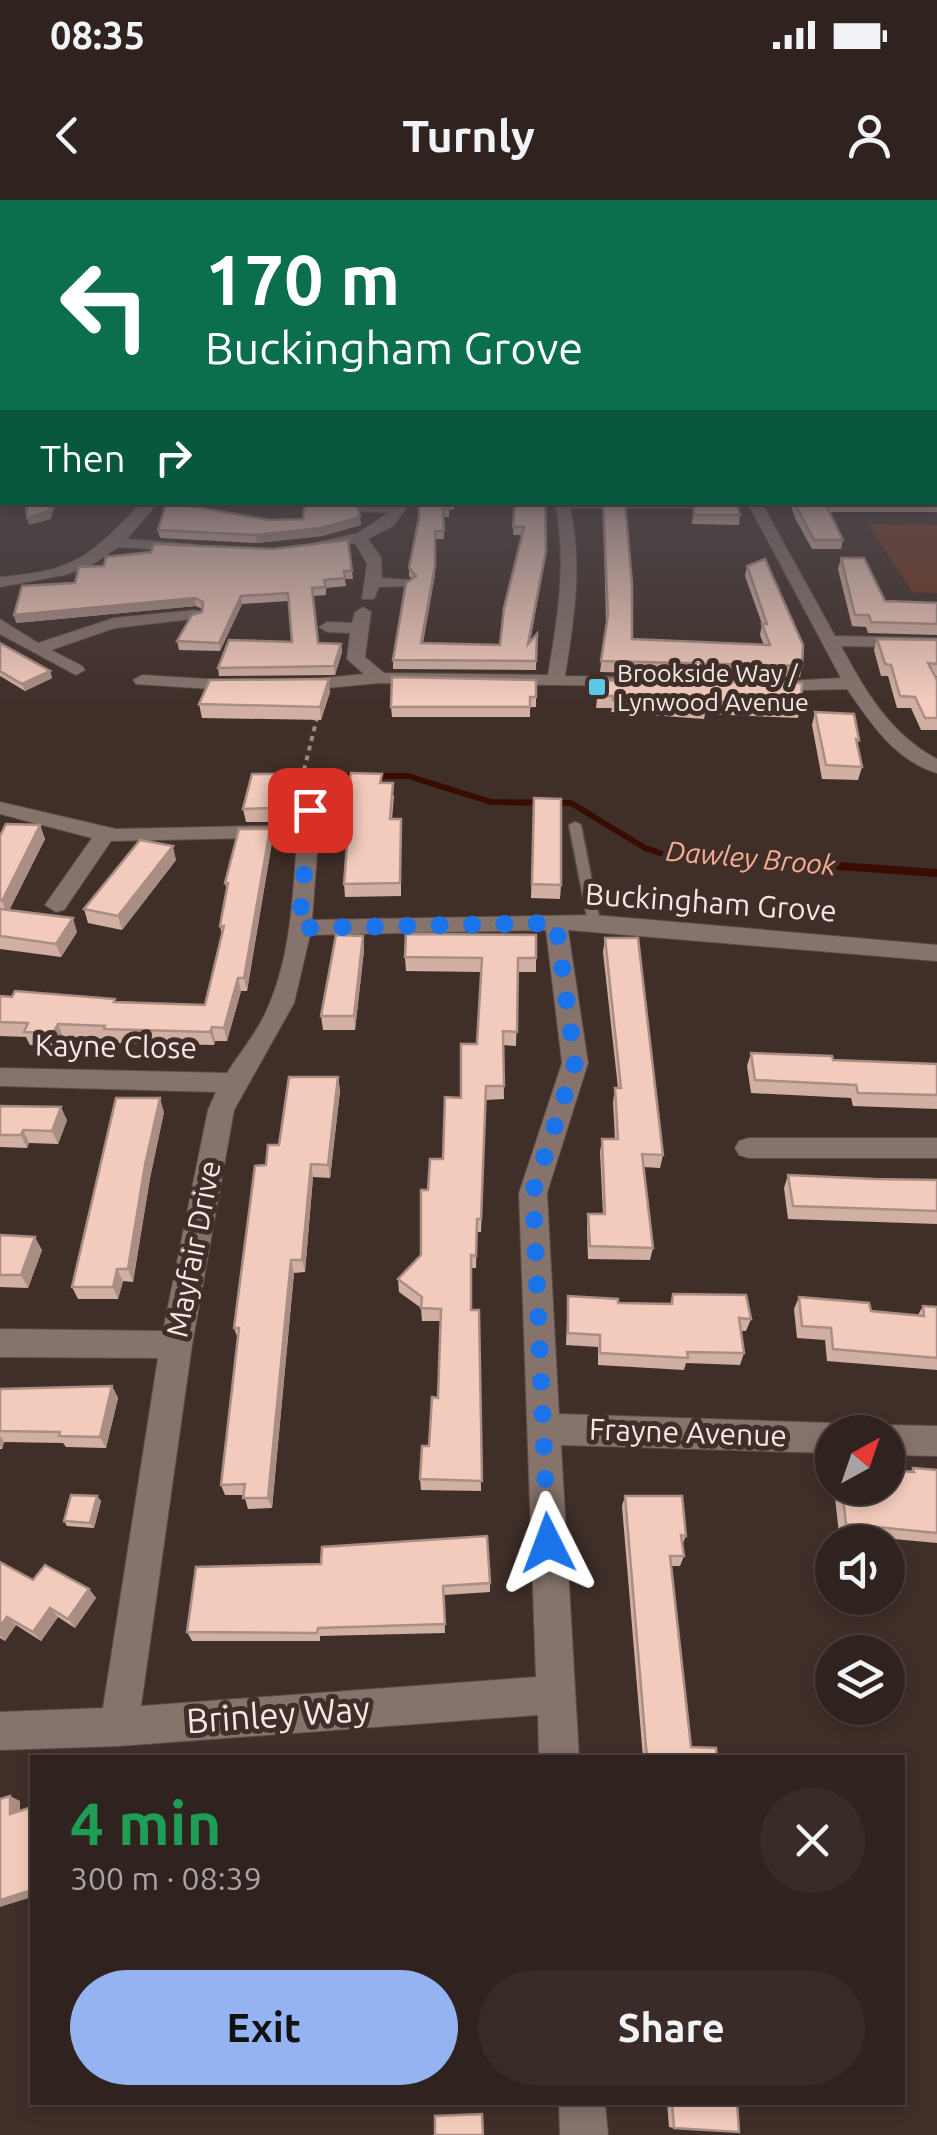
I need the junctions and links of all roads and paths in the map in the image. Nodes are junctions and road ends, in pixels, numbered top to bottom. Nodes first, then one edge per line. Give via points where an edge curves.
1 (133, 522) edge
2 (390, 522) edge
3 (566, 522) edge
4 (765, 522) edge
5 (357, 537) junction
6 (115, 542) junction
7 (286, 548) edge
8 (200, 549) edge
9 (405, 584) edge
10 (1, 585) edge
11 (366, 604) junction
12 (195, 615) edge
13 (0, 624) edge
14 (327, 628) dead end
15 (832, 642) junction
16 (937, 644) edge
17 (38, 650) junction
18 (193, 665) dead end
19 (76, 670) dead end
20 (380, 678) junction
21 (556, 679) junction
22 (142, 680) dead end
23 (649, 682) edge
24 (182, 683) junction
25 (852, 683) junction
26 (326, 686) junction
27 (742, 686) edge
28 (937, 766) edge
29 (308, 778) joint
30 (0, 808) edge
31 (575, 824) dead end
32 (307, 832) junction
33 (106, 834) junction
34 (56, 905) dead end
35 (594, 922) junction
36 (556, 923) junction
37 (299, 928) junction
38 (937, 953) edge
39 (0, 1078) edge
40 (231, 1083) junction
41 (749, 1148) dead end
42 (937, 1148) edge
43 (0, 1342) edge
44 (176, 1344) junction
45 (543, 1428) junction
46 (815, 1437) edge
47 (905, 1441) edge
48 (937, 1442) edge
49 (555, 1695) junction
50 (119, 1727) junction
51 (0, 1731) edge
52 (560, 1755) edge
53 (582, 2105) edge
54 (584, 2135) edge

1 - 6 street
2 - 5 street
3 - 21 street via 569,596
4 - 15 street
5 - 7 street
5 - 11 street via 377,566
6 - 8 street
6 - 10 street via 66,570
9 - 11 street
11 - 14 street
11 - 20 street via 356,659
12 - 17 street via 161,624 98,624
13 - 17 street
15 - 16 street
15 - 25 street
17 - 19 street
18 - 24 street
20 - 21 street
20 - 26 street
21 - 23 street
22 - 24 street
24 - 26 street
25 - 27 street
25 - 28 street via 906,751
26 - 29 path
29 - 32 street, Mayfair Drive
30 - 33 street
31 - 35 lane
32 - 33 street
32 - 37 street, Mayfair Drive
33 - 34 street
35 - 36 street, Buckingham Grove
35 - 38 street, Buckingham Grove
36 - 37 street, Buckingham Grove
36 - 45 street via 575,1063 533,1192
37 - 40 street, Mayfair Drive via 282,1004
39 - 40 street, Kayne Close
40 - 44 street, Mayfair Drive
41 - 42 street
43 - 44 street
44 - 50 street, Mayfair Drive
45 - 46 street, Frayne Avenue
45 - 49 street
47 - 48 street
49 - 50 street, Brinley Way
49 - 52 street
50 - 51 street, Brinley Way
53 - 54 street

